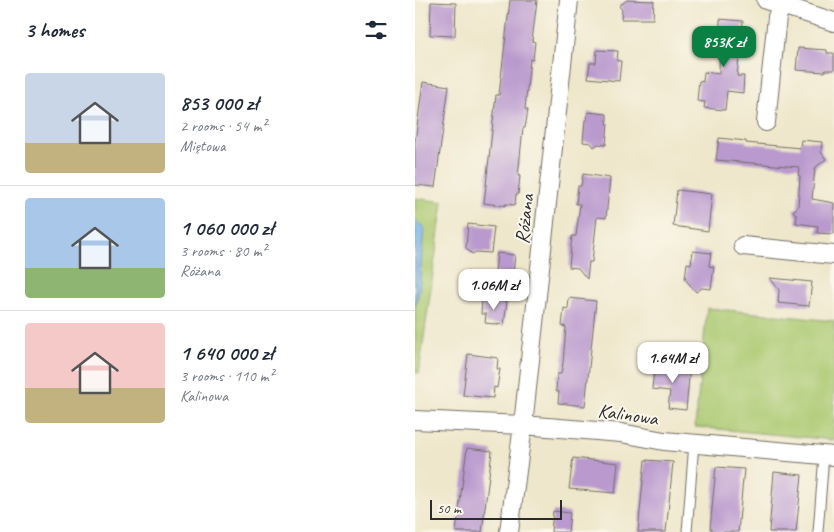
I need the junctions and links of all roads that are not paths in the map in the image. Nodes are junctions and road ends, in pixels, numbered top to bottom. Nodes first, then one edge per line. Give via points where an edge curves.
1 (569, 0) edge
2 (774, 3) edge
3 (834, 22) edge
4 (766, 122) dead end
5 (743, 246) dead end
6 (834, 255) edge
7 (415, 420) edge
8 (523, 425) junction
9 (694, 443) junction
10 (829, 456) edge
11 (509, 532) edge
12 (687, 532) edge
13 (818, 532) edge

1 - 8 street, Różana
2 - 3 street
2 - 4 street via 777,17
5 - 6 street
7 - 8 street, Kalinowa
8 - 9 street, Kalinowa via 621,432
8 - 11 street, Różana
9 - 10 street, Kalinowa
9 - 12 lane
10 - 13 lane

